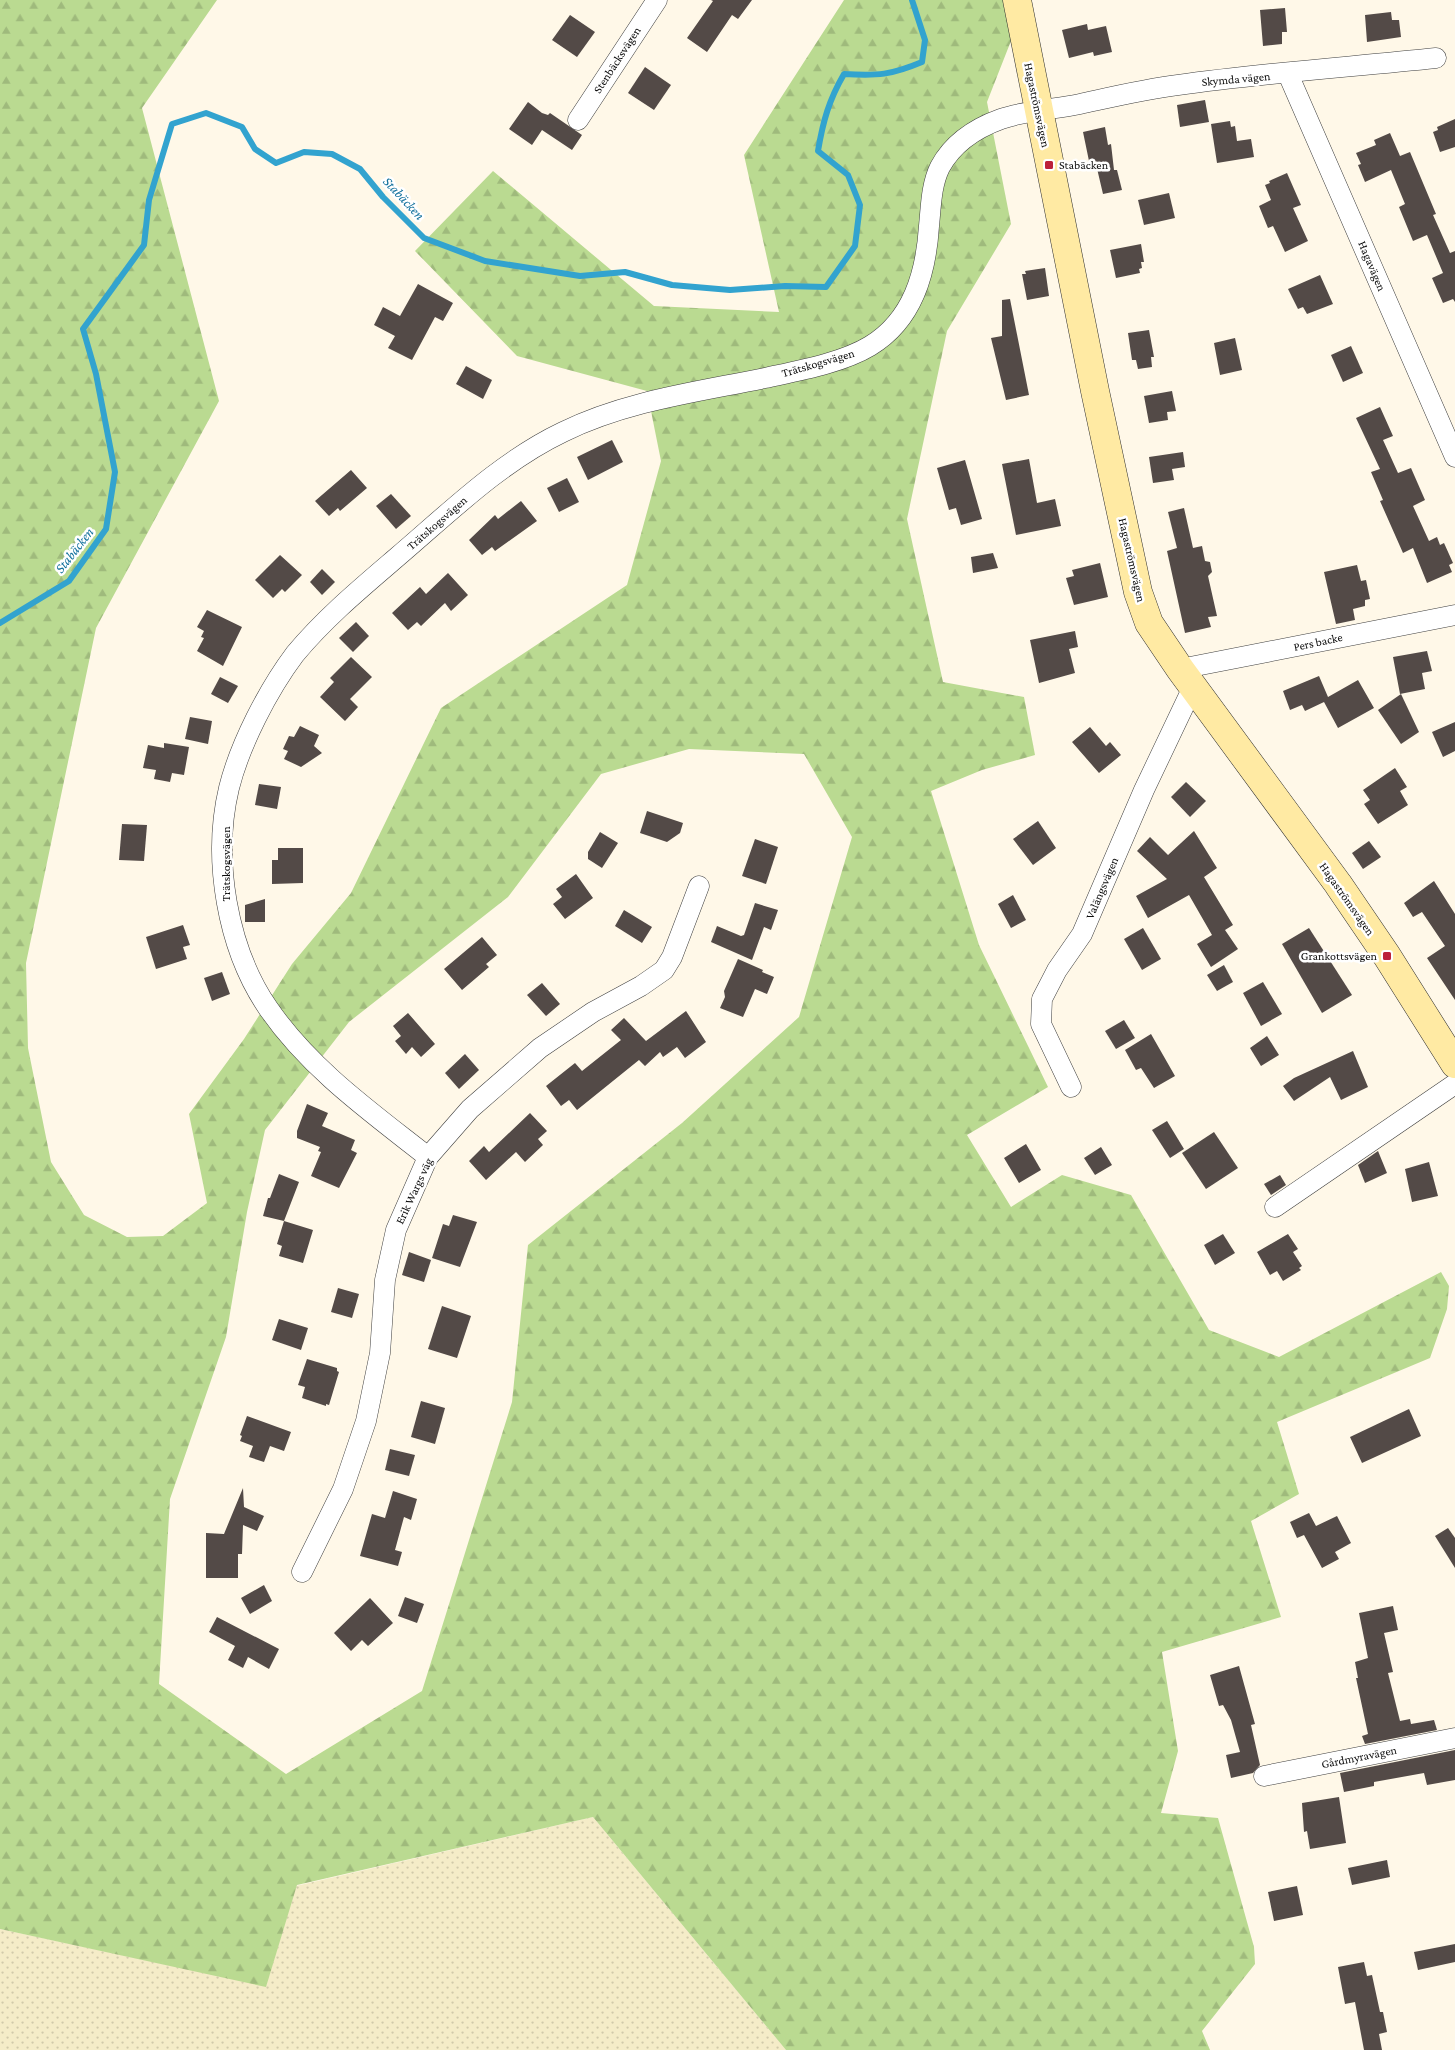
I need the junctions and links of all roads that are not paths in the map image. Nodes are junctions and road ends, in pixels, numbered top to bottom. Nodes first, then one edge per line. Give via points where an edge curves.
1 (657, 0) edge
2 (1017, 0) edge
3 (1436, 58) dead end
4 (1288, 74) junction
5 (1039, 112) junction
6 (578, 120) dead end
7 (1455, 457) edge
8 (1455, 615) edge
9 (1187, 678) junction
10 (699, 886) dead end
11 (1455, 1064) edge
12 (1455, 1084) edge
13 (1071, 1087) dead end
14 (428, 1157) junction
15 (1275, 1207) dead end
16 (302, 1572) dead end
17 (1455, 1738) edge
18 (1264, 1776) dead end

1 - 6 street, Stenbäcksvägen
2 - 5 street, Hagaströmsvägen
3 - 4 street, Skymda vägen
4 - 5 street, Skymda vägen via 1174,85
4 - 7 street, Hagavägen
5 - 9 street, Hagaströmsvägen via 1138,592 1150,623
5 - 14 street, Trätskogsvägen via 1014,115 984,126 954,147 936,178 923,274 914,298 887,334 868,348 793,372 647,402 605,415 562,432 528,451 479,487 338,607 294,656 257,713 229,788 224,834 225,903 240,955 267,1007 320,1070
8 - 9 street, Pers backe
9 - 11 street, Hagaströmsvägen via 1343,892
9 - 13 street, Valängsvägen via 1144,790 1082,934 1042,999 1041,1024
10 - 14 street, Erik Wargs väg via 664,970 540,1048 470,1109
12 - 15 street
14 - 16 street, Erik Wargs väg via 396,1230 385,1280 380,1353 366,1421 343,1489
17 - 18 street, Gårdmyravägen

